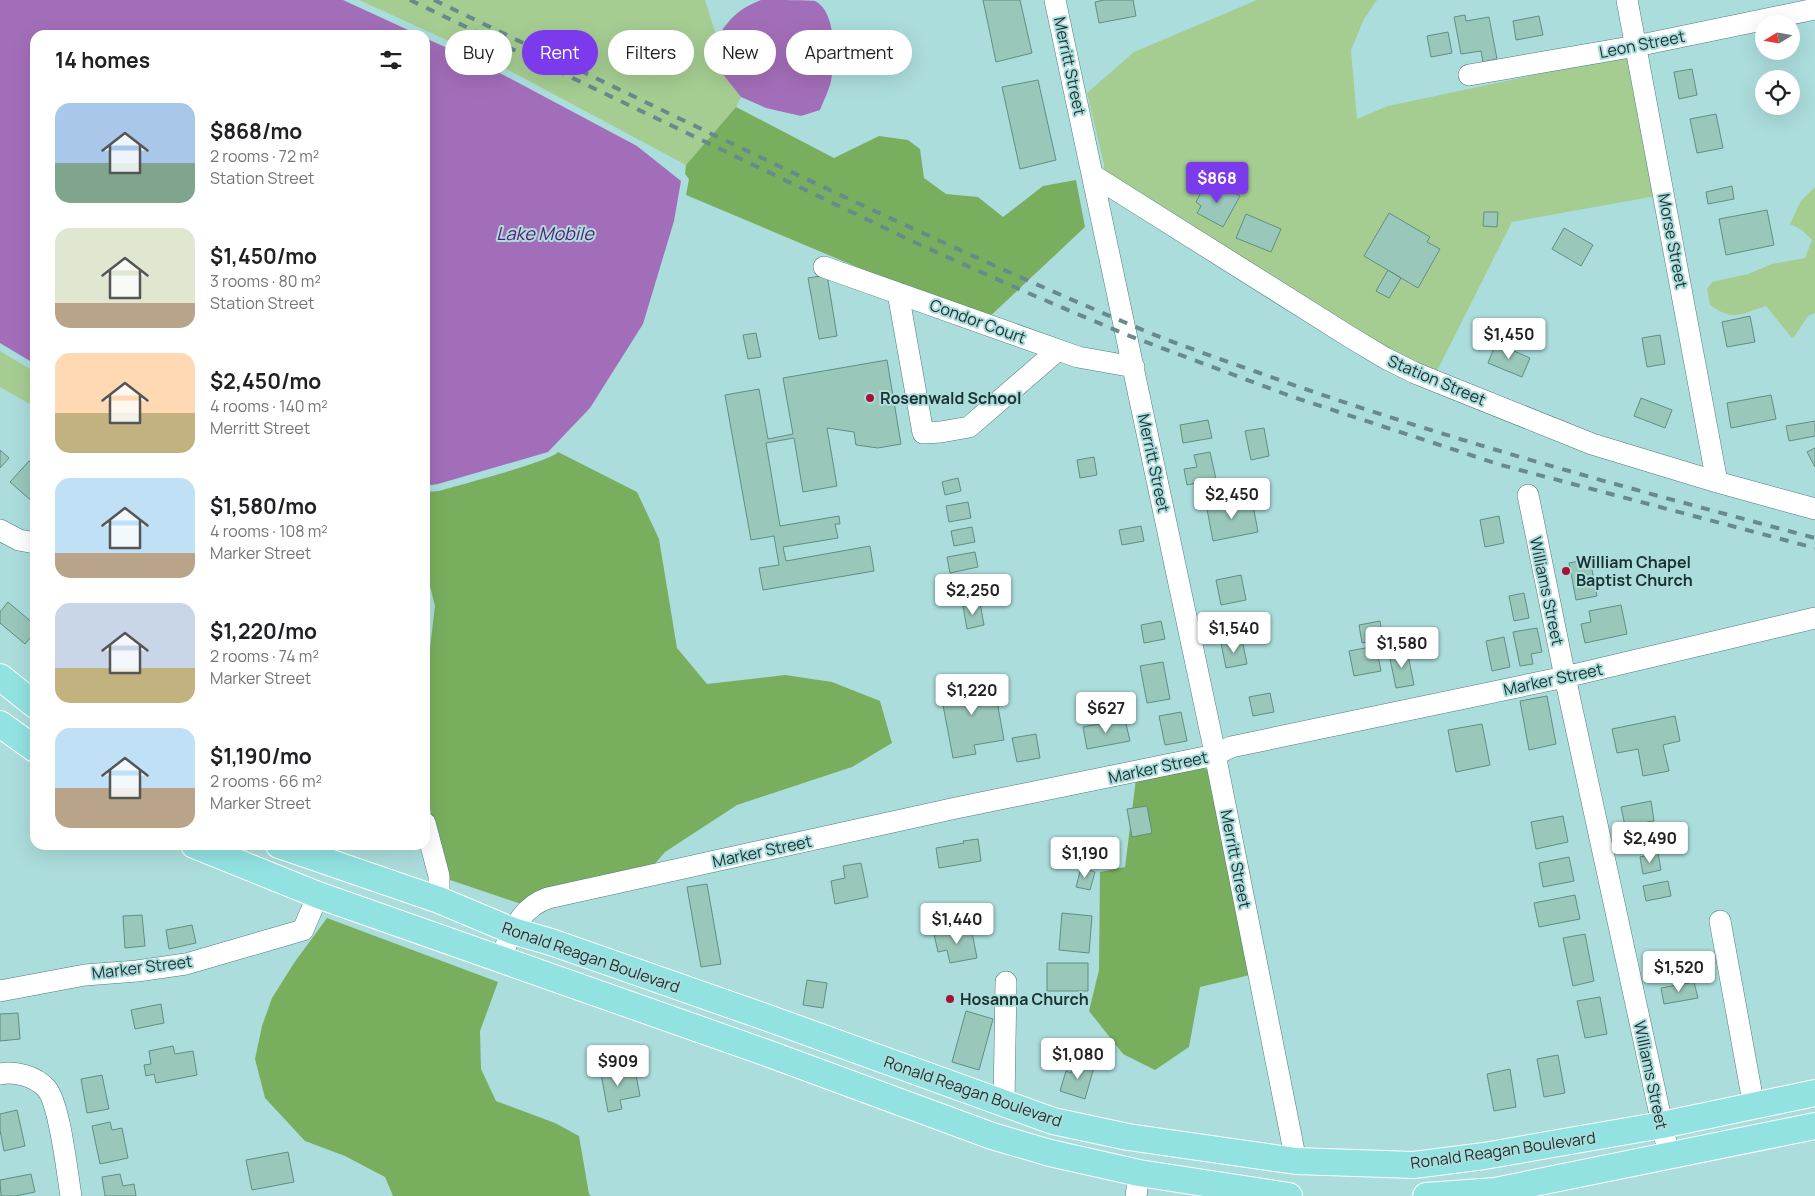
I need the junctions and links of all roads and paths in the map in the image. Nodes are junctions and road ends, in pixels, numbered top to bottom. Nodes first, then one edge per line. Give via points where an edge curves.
1 (1055, 0) edge
2 (1627, 0) edge
3 (1815, 9) edge
4 (1636, 46) junction
5 (1469, 75) dead end
6 (1094, 176) junction
7 (824, 266) dead end
8 (898, 293) junction
9 (1058, 350) junction
10 (1134, 367) junction
11 (1717, 482) junction
12 (1528, 495) dead end
13 (1815, 509) edge
14 (0, 530) edge
15 (30, 542) edge
16 (1815, 618) edge
17 (0, 677) edge
18 (1565, 677) junction
19 (30, 701) edge
20 (0, 724) edge
21 (30, 745) edge
22 (1215, 755) junction
23 (430, 842) edge
24 (206, 850) edge
25 (294, 850) edge
26 (318, 895) junction
27 (439, 900) junction
28 (1720, 921) dead end
29 (513, 931) junction
30 (499, 960) junction
31 (1006, 982) dead end
32 (0, 991) edge
33 (0, 1074) edge
34 (1815, 1093) edge
35 (1004, 1103) junction
36 (1754, 1106) junction
37 (1662, 1125) junction
38 (1815, 1126) edge
39 (1669, 1156) junction
40 (1296, 1161) junction
41 (1138, 1185) edge
42 (71, 1196) edge
43 (1289, 1196) edge
44 (1304, 1196) edge
45 (1426, 1196) edge

1 - 6 street, Merritt Street
2 - 4 street, Morse Street
3 - 4 street, Leon Street
4 - 5 street, Leon Street
4 - 11 street, Morse Street
6 - 10 street, Merritt Street
6 - 11 street, Station Street via 1350,337 1415,373 1592,444
7 - 8 street, Condor Court
8 - 9 street, Condor Court
8 - 9 street via 923,433 968,427
9 - 10 street, Condor Court
10 - 22 street, Merritt Street
11 - 13 street, Station Street
12 - 18 street, Williams Street
14 - 15 street
16 - 18 street, Marker Street
17 - 19 main road
18 - 22 street, Marker Street via 1231,747
18 - 37 street, Williams Street
20 - 21 main road
22 - 29 street, Marker Street via 548,898 529,908
22 - 40 street, Merritt Street
23 - 27 street via 439,876
24 - 26 main road, Ronald Reagan Boulevard
25 - 27 main road, Ronald Reagan Boulevard
26 - 30 main road, Ronald Reagan Boulevard
26 - 32 street, Marker Street via 303,930 186,964 85,975
27 - 29 main road, Ronald Reagan Boulevard
28 - 36 street
29 - 30 street, Marker Street
29 - 35 main road, Ronald Reagan Boulevard
30 - 41 main road, Ronald Reagan Boulevard
31 - 35 street
33 - 42 street via 24,1075 47,1088 55,1104
34 - 36 main road, Ronald Reagan Boulevard
35 - 40 main road, Ronald Reagan Boulevard via 1053,1121 1128,1137
36 - 37 main road, Ronald Reagan Boulevard
37 - 39 street, Williams Street
37 - 40 main road, Ronald Reagan Boulevard via 1414,1165
38 - 39 main road, Ronald Reagan Boulevard
39 - 45 main road, Ronald Reagan Boulevard via 1495,1191
40 - 44 main road
41 - 43 main road, Ronald Reagan Boulevard

